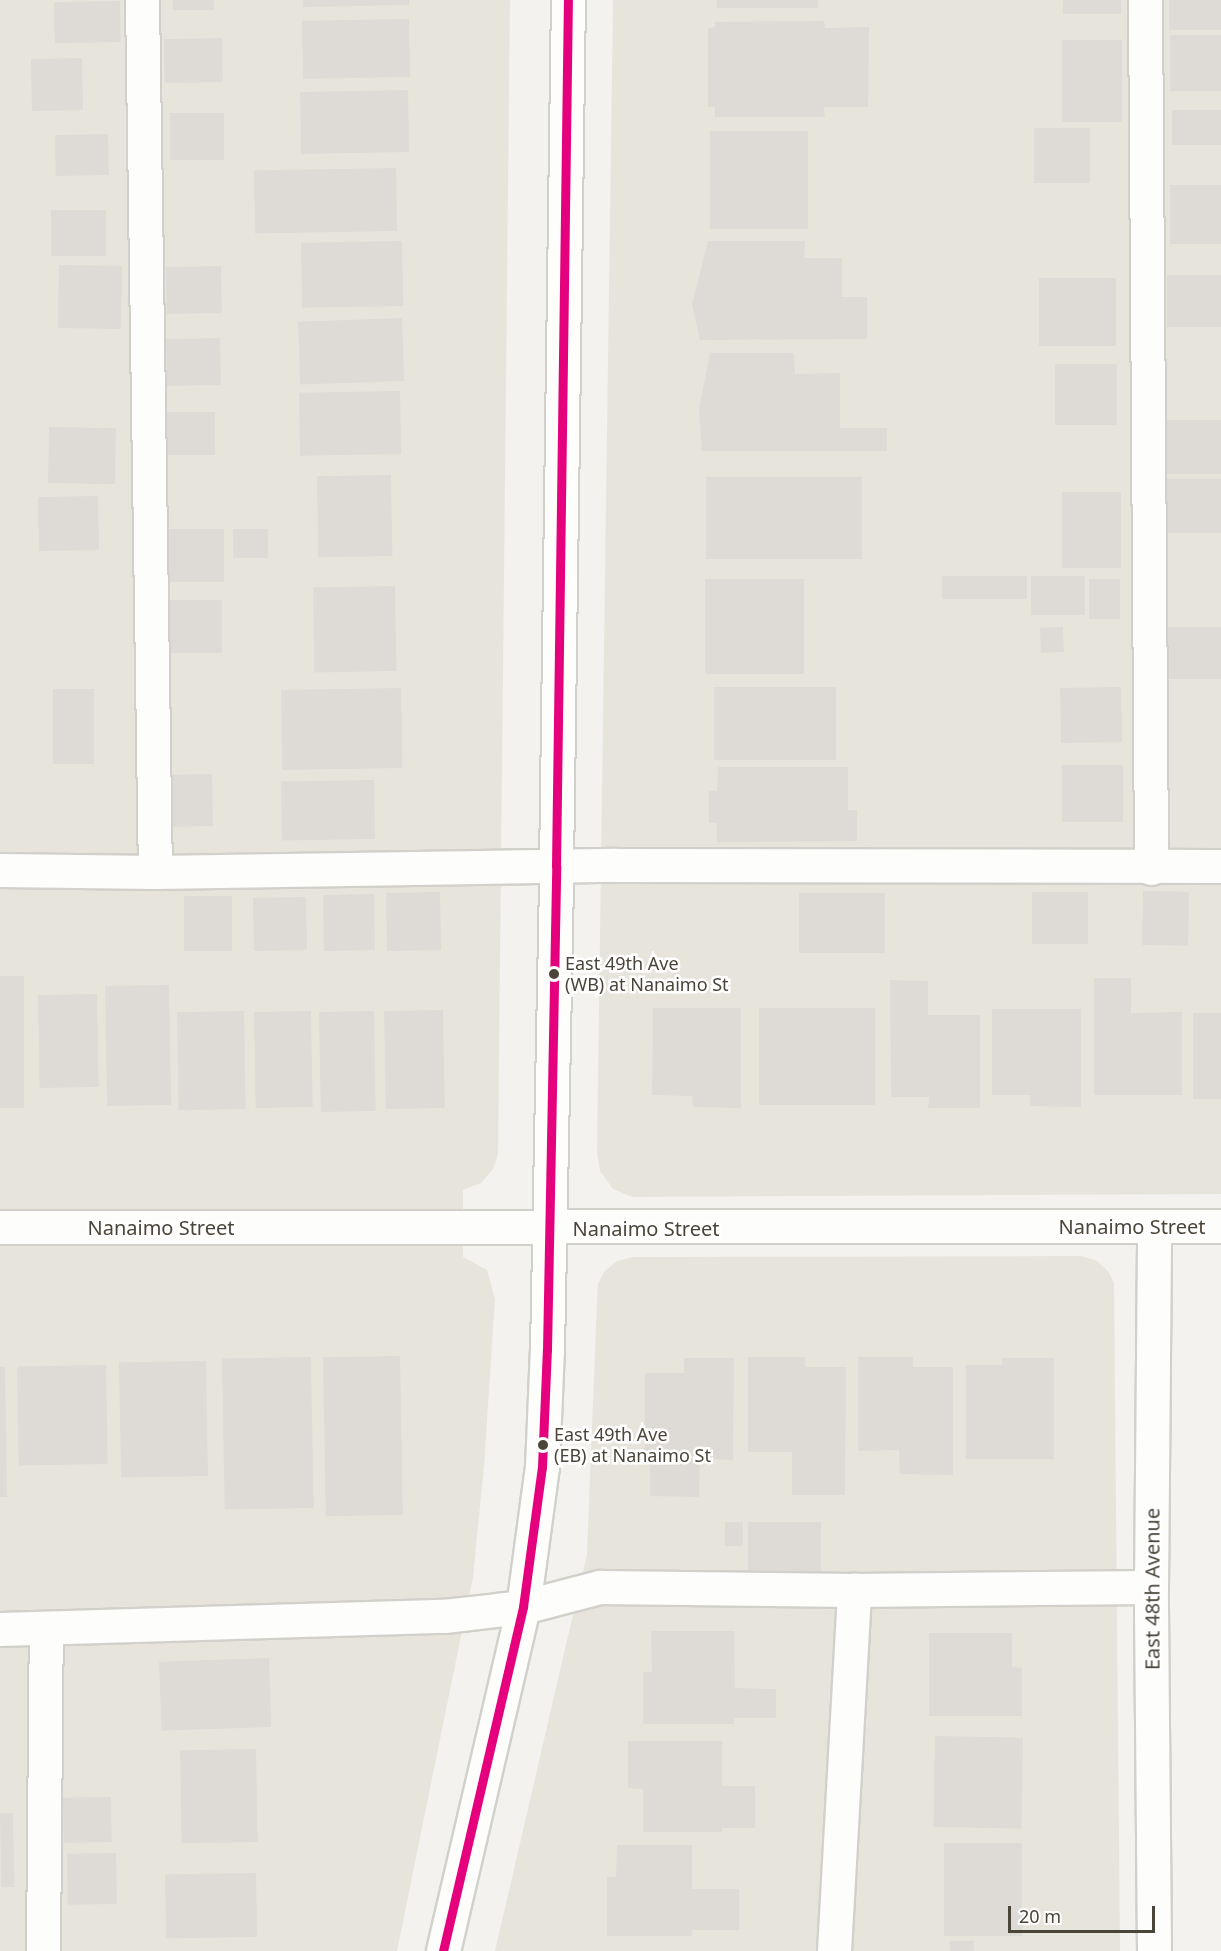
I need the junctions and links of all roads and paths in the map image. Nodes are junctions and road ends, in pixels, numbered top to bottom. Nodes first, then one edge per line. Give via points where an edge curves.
1 (142, 0) edge
2 (568, 0) edge
3 (1145, 0) edge
4 (556, 866) junction
5 (1221, 866) edge
6 (1151, 868) junction
7 (0, 870) edge
8 (155, 872) junction
9 (1221, 1226) edge
10 (0, 1227) edge
11 (550, 1227) junction
12 (1154, 1227) junction
13 (1151, 1587) junction
14 (854, 1590) junction
15 (523, 1607) junction
16 (0, 1629) edge
17 (45, 1629) junction
18 (43, 1951) edge
19 (443, 1951) edge
20 (834, 1951) edge
21 (1154, 1951) edge

1 - 8 street
2 - 4 street
3 - 6 street
4 - 6 street
4 - 8 street
4 - 11 street
5 - 6 street
7 - 8 street
9 - 12 street, Nanaimo Street
10 - 11 street, Nanaimo Street
11 - 12 street, Nanaimo Street
11 - 15 street via 542,1467
12 - 13 street, East 48th Avenue
13 - 14 street
13 - 21 street, East 48th Avenue
14 - 15 street via 600,1587
14 - 20 street
15 - 17 street via 444,1616
15 - 19 street
16 - 17 street
17 - 18 street

